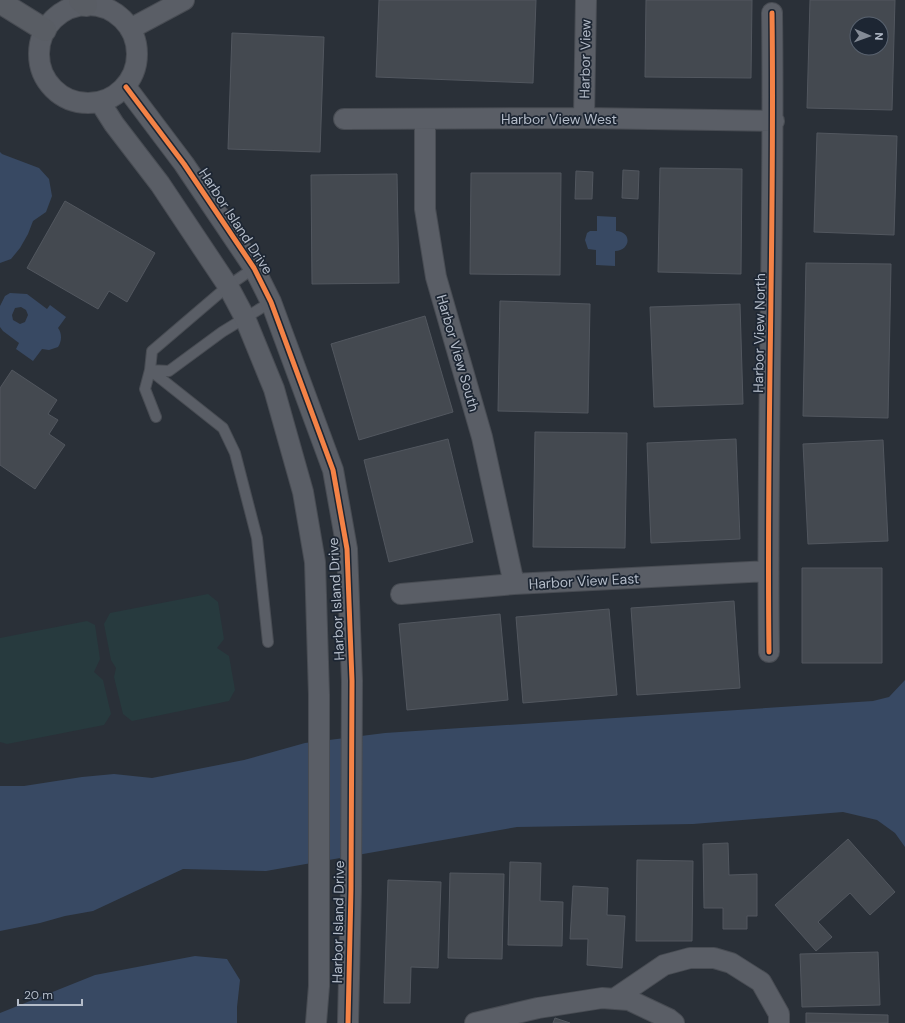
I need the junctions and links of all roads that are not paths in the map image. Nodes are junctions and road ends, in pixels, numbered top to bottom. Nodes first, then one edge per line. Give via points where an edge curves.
1 (184, 0) edge
2 (586, 0) edge
3 (0, 2) edge
4 (83, 2) edge
5 (772, 14) dead end
6 (130, 29) junction
7 (45, 30) junction
8 (126, 87) junction
9 (100, 102) junction
10 (584, 118) junction
11 (344, 119) dead end
12 (425, 119) junction
13 (774, 121) junction
14 (254, 268) junction
15 (228, 286) junction
16 (271, 302) junction
17 (245, 318) junction
18 (150, 370) junction
19 (156, 417) dead end
20 (768, 571) junction
21 (514, 584) junction
22 (400, 594) dead end
23 (268, 642) dead end
24 (769, 652) dead end
25 (614, 999) junction
26 (316, 1023) edge
27 (348, 1023) edge
28 (475, 1023) edge
29 (674, 1023) edge
30 (779, 1023) edge

1 - 6 street
2 - 10 street, Harbor View
3 - 7 street
4 - 6 street via 112,11
4 - 7 street via 56,17
5 - 13 street, Harbor View North
6 - 8 street via 136,43 137,59 134,74
7 - 9 street via 39,45 39,61 44,77 53,90 66,99 82,104
8 - 9 street via 114,97
8 - 14 street, Harbor Island Drive via 184,164
9 - 15 street, Harbor Island Drive via 160,184
10 - 12 street, Harbor View West
10 - 13 street, Harbor View West
11 - 12 street, Harbor View West
12 - 21 street, Harbor View South via 425,209 436,277 482,437
13 - 20 street, Harbor View North
14 - 15 lane
14 - 16 street, Harbor Island Drive
15 - 17 street, Harbor Island Drive
15 - 18 lane via 152,351
16 - 17 lane
16 - 27 street, Harbor Island Drive via 333,470 347,549 352,681
17 - 18 lane via 169,371
17 - 26 street, Harbor Island Drive via 274,389 303,492 315,562 319,695 319,986
18 - 19 lane via 145,389
18 - 23 lane via 223,428 235,453 257,538
20 - 21 street, Harbor View East
20 - 24 street, Harbor View North
21 - 22 street, Harbor View East
25 - 28 street via 602,998 538,1008
25 - 29 street via 629,1000
25 - 30 street via 664,965 690,958 714,958 731,963 761,982 779,1014

